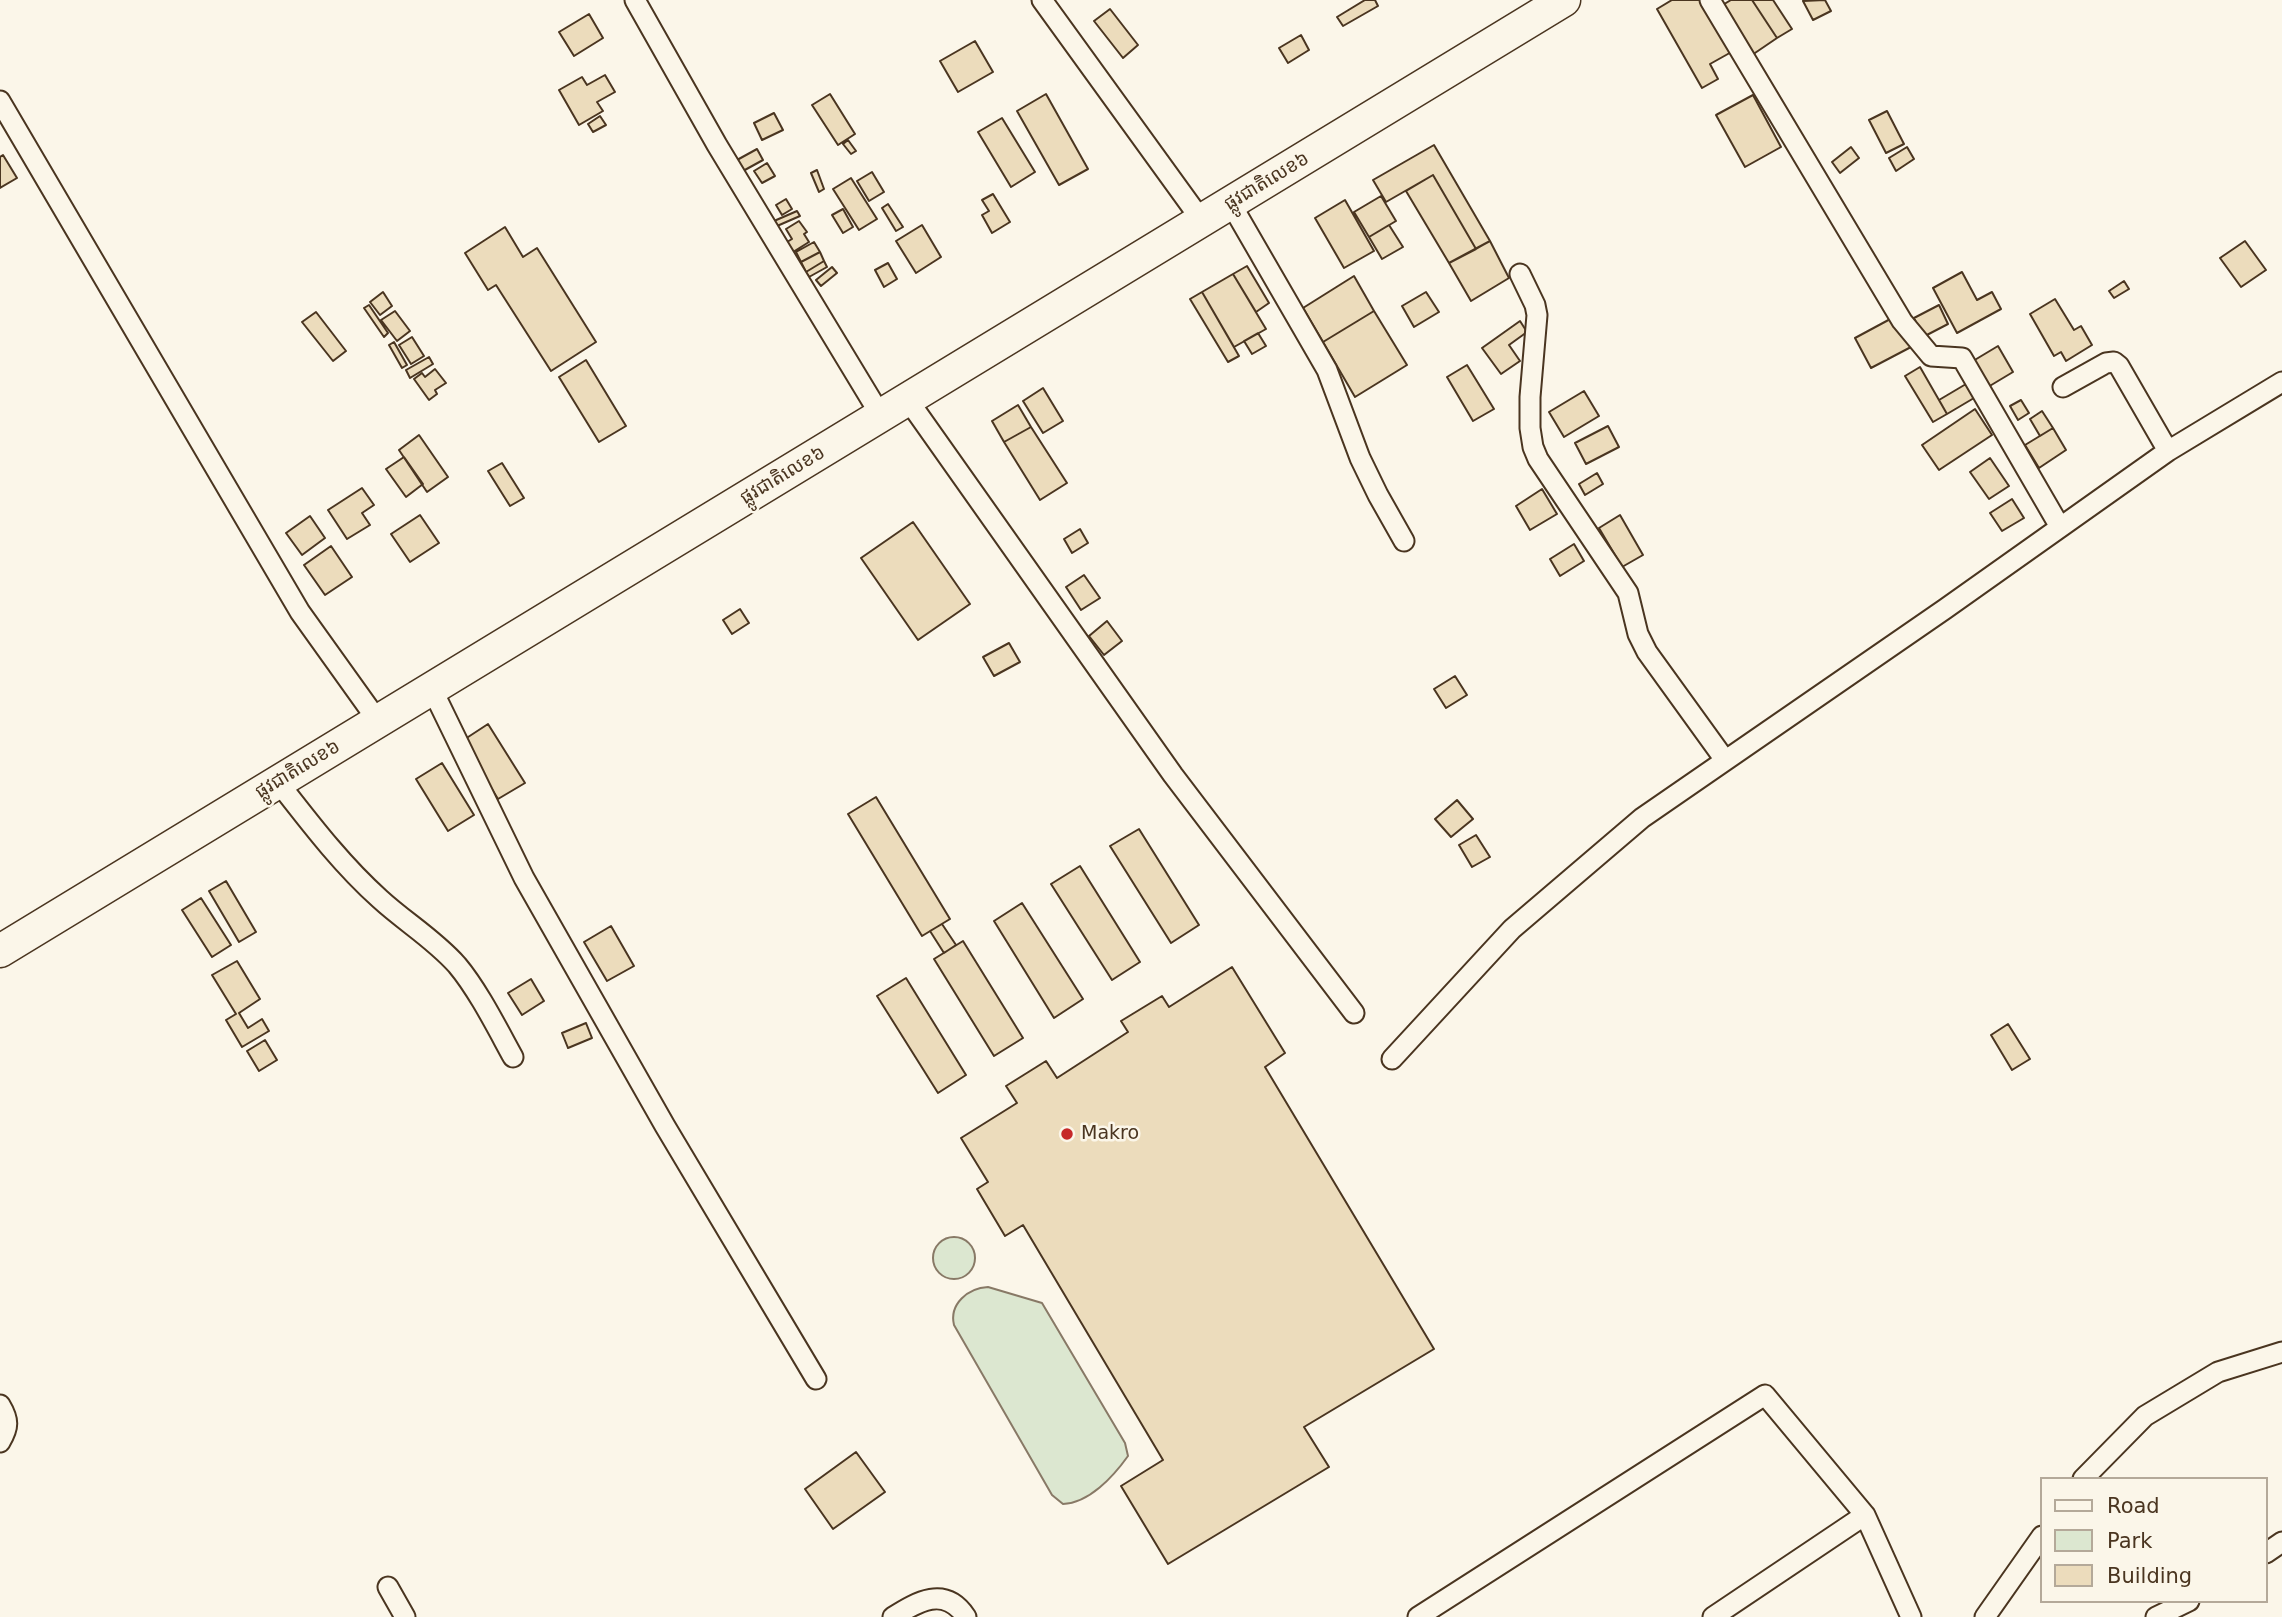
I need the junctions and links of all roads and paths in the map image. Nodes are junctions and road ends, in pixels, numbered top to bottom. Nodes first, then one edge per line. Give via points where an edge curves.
1 (635, 0) edge
2 (1042, 0) edge
3 (1564, 0) edge
4 (1710, 0) edge
5 (0, 101) edge
6 (1231, 204) junction
7 (1202, 221) junction
8 (1520, 274) dead end
9 (2282, 382) edge
10 (2063, 387) dead end
11 (908, 400) junction
12 (881, 416) junction
13 (2168, 451) junction
14 (2060, 527) junction
15 (1404, 541) dead end
16 (432, 689) junction
17 (378, 721) junction
18 (1725, 760) junction
19 (278, 782) junction
20 (0, 951) edge
21 (1354, 1013) dead end
22 (513, 1057) dead end
23 (1392, 1059) dead end
24 (2282, 1352) edge
25 (816, 1380) dead end
26 (0, 1405) edge
27 (0, 1442) edge
28 (2085, 1477) edge
29 (1865, 1516) junction
30 (2040, 1539) edge
31 (388, 1587) dead end
32 (2185, 1603) edge
33 (405, 1617) edge
34 (893, 1617) edge
35 (966, 1617) edge
36 (1418, 1617) edge
37 (1713, 1617) edge
38 (1911, 1617) edge
39 (1985, 1617) edge
40 (2156, 1617) edge

1 - 12 street
2 - 7 street
3 - 6 highway, ផ្លូវជាតិលេខ៦
4 - 14 street via 1902,321 1931,356 1962,358
5 - 17 street via 300,612
6 - 7 highway, ផ្លូវជាតិលេខ៦
6 - 15 street via 1327,370 1360,458
7 - 11 highway, ផ្លូវជាតិលេខ៦
8 - 18 street via 1537,315 1530,428 1538,459 1628,593 1647,652
9 - 13 street
10 - 13 street via 2114,362
11 - 12 highway, ផ្លូវជាតិលេខ៦
11 - 21 street via 1165,764
12 - 16 highway, ផ្លូវជាតិលេខ៦
13 - 14 street
14 - 18 street
16 - 17 highway, ផ្លូវជាតិលេខ៦
16 - 25 street via 524,878
17 - 19 highway, ផ្លូវជាតិលេខ៦
18 - 23 street via 1642,818 1512,929
19 - 20 highway, ផ្លូវជាតិលេខ៦
19 - 22 street via 345,866 458,966
24 - 28 street via 2218,1373 2145,1416
26 - 27 street via 8,1429
29 - 36 street via 1765,1395
29 - 37 street
29 - 38 street
30 - 39 street
31 - 33 street
32 - 40 street
34 - 35 street via 921,1600 940,1598 961,1608

